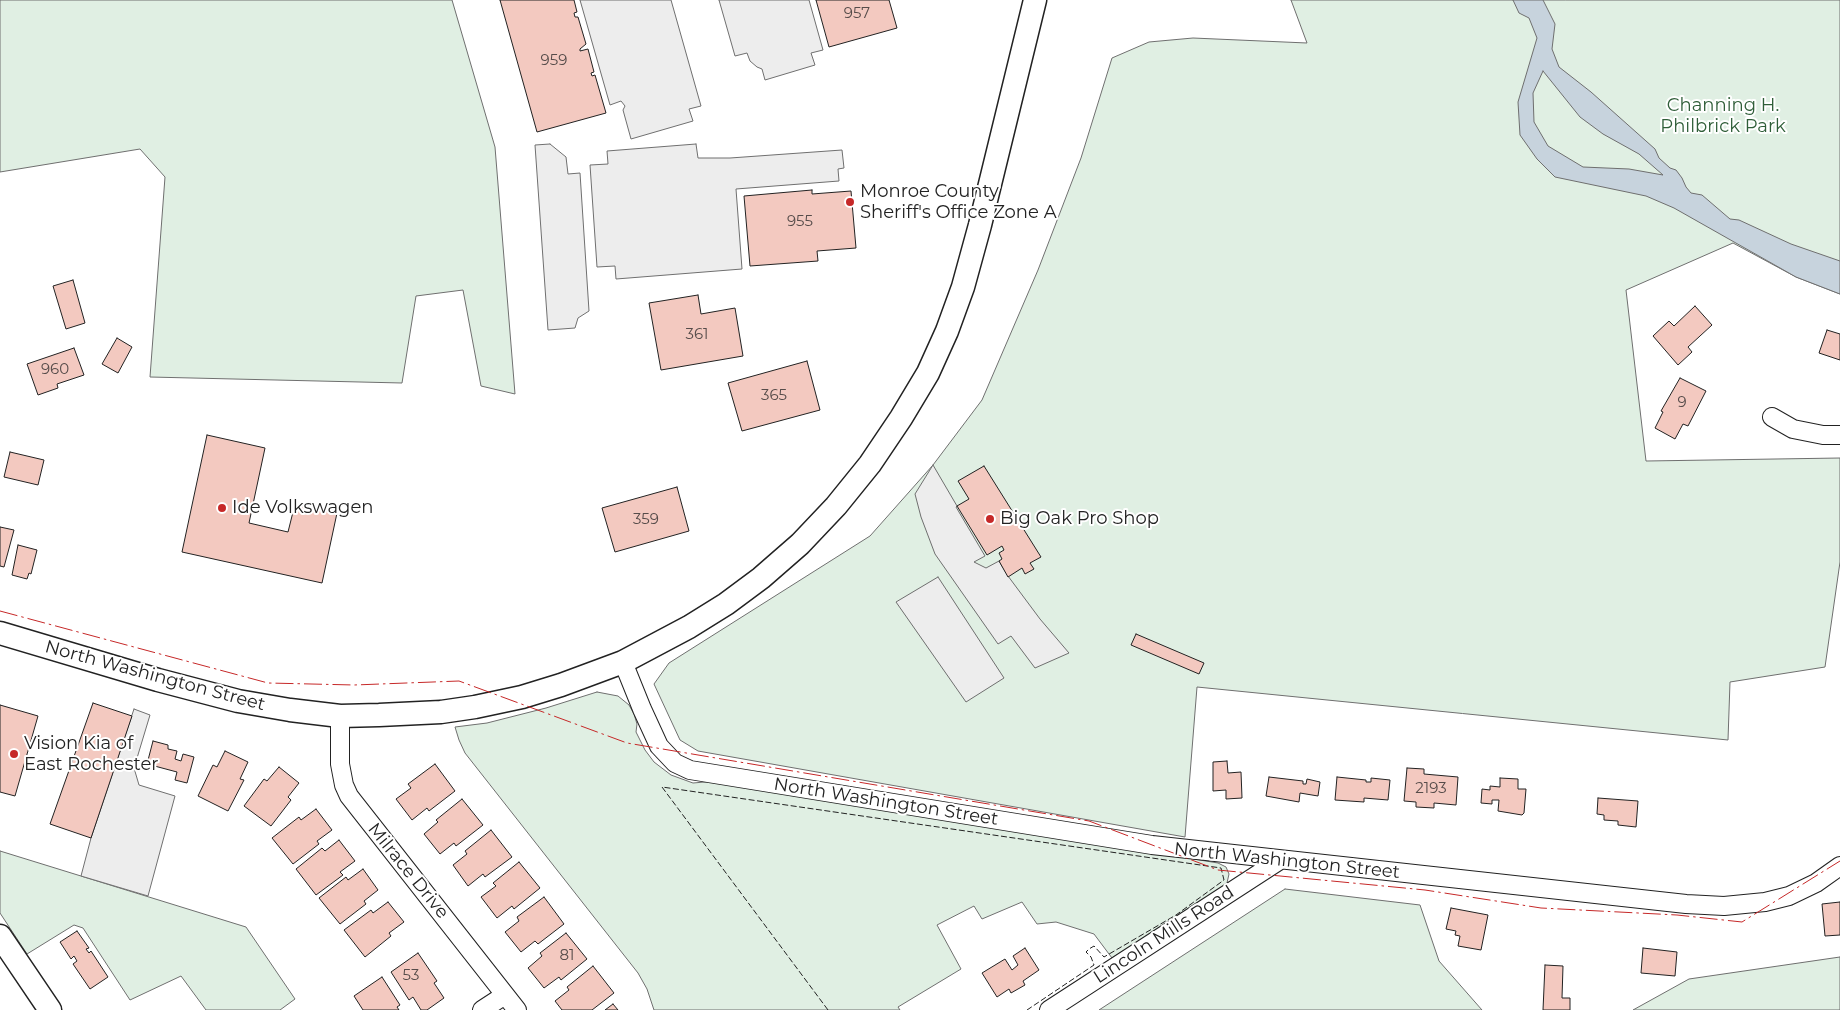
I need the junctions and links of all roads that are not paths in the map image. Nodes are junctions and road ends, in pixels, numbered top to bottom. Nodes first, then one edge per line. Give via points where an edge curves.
1 (1035, 0) edge
2 (1772, 417) dead end
3 (1840, 435) edge
4 (0, 633) edge
5 (623, 662) junction
6 (340, 716) junction
7 (1280, 860) junction
8 (1840, 866) edge
9 (0, 936) edge
10 (505, 995) junction
11 (50, 1010) edge
12 (482, 1010) edge
13 (517, 1010) edge
14 (1049, 1010) edge

1 - 5 main road via 963,286 940,348 901,418 870,464 800,544 726,604
2 - 3 street via 1794,429
4 - 6 main road, North Washington Street via 238,702
5 - 6 main road, North Washington Street via 530,694 474,707 420,714
5 - 7 street, North Washington Street via 659,746 675,763 690,770 1152,845
6 - 10 street, Milrace Drive via 340,764 349,796
7 - 8 street, North Washington Street via 1638,900 1724,906 1789,896
7 - 14 street, Lincoln Mills Road
9 - 11 main road
10 - 12 street
10 - 13 street, Milrace Drive

